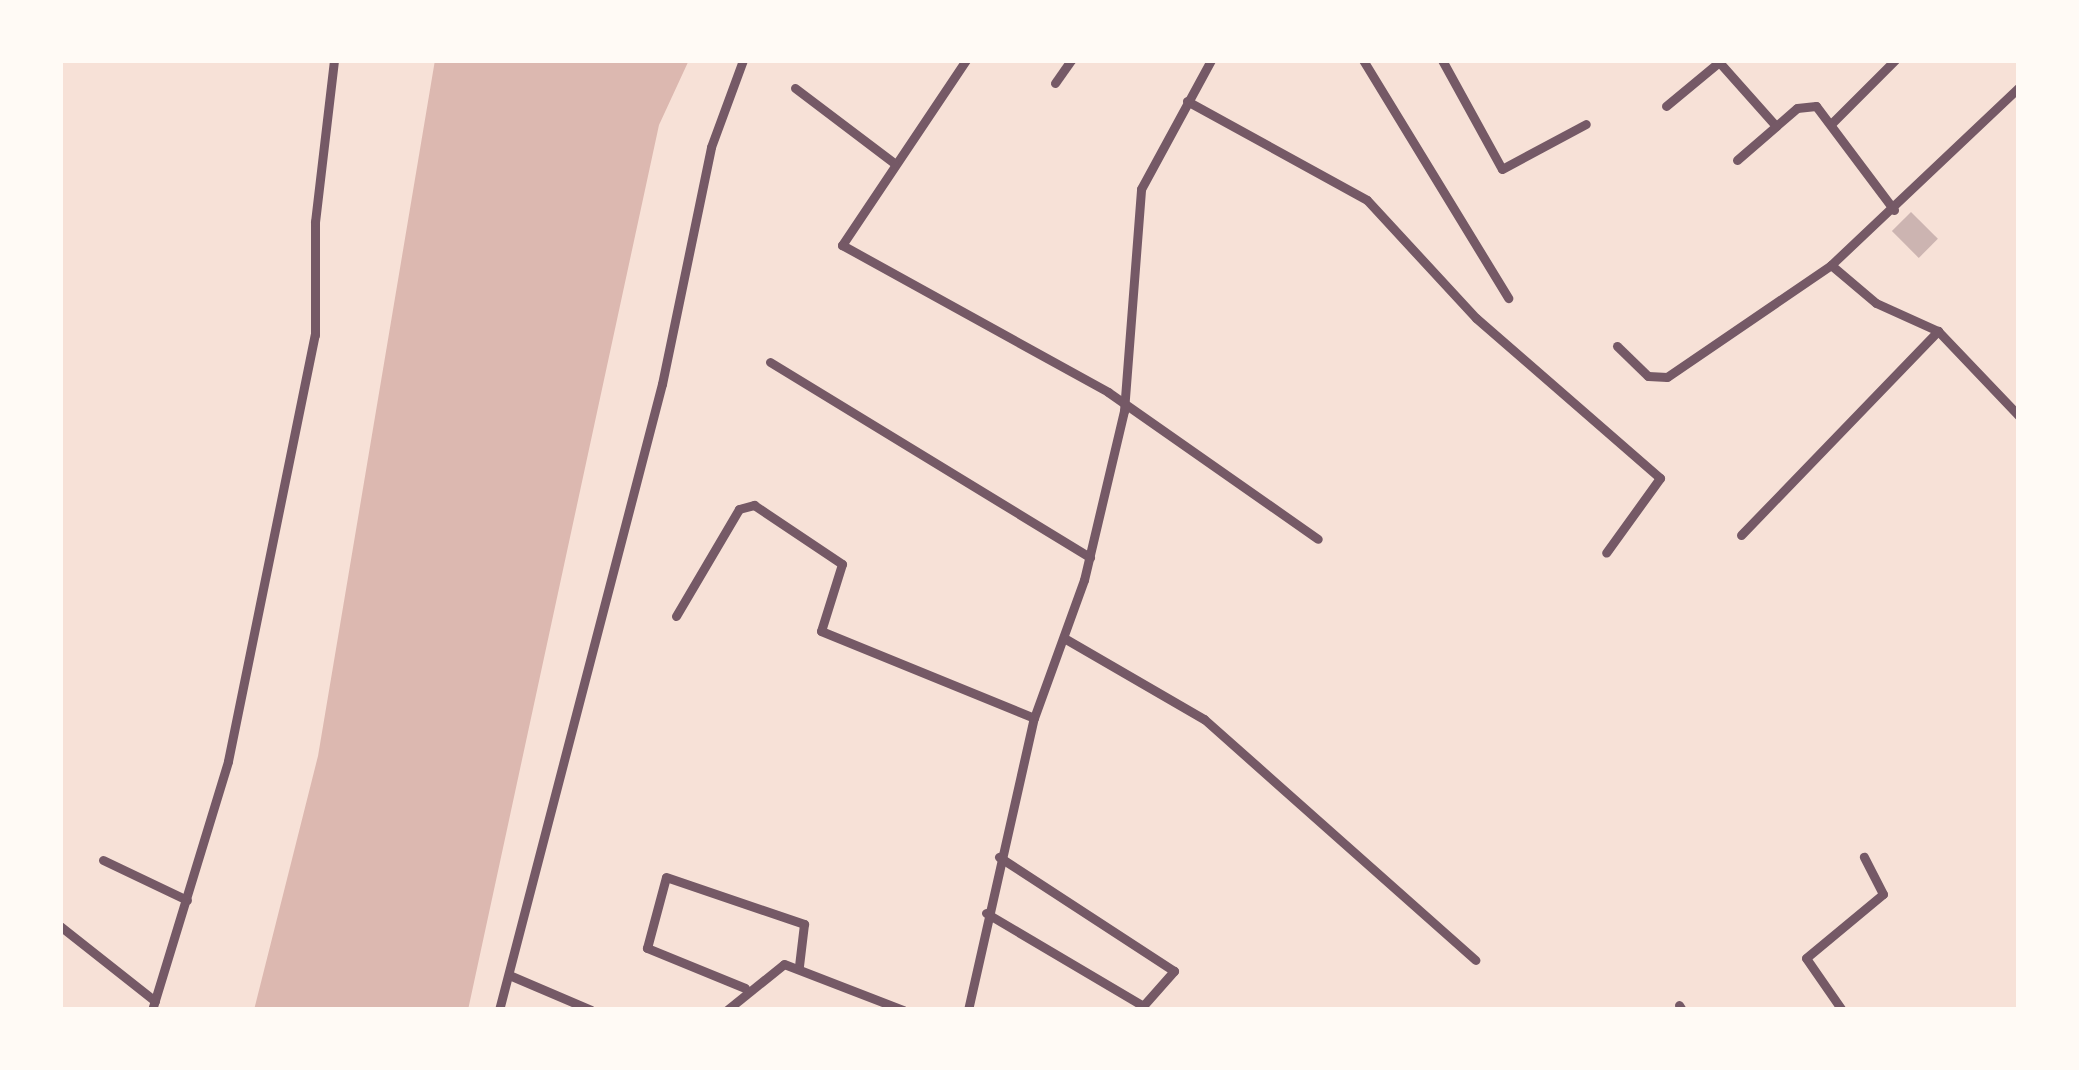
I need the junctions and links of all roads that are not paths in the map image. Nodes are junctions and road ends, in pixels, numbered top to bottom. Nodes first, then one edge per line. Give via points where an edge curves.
1 (334, 60) edge
2 (743, 60) edge
3 (966, 60) edge
4 (1071, 60) edge
5 (1211, 60) edge
6 (1363, 60) edge
7 (1442, 60) edge
8 (1894, 61) edge
9 (1054, 83) dead end
10 (2019, 87) edge
11 (795, 88) dead end
12 (1187, 101) junction
13 (1666, 106) dead end
14 (1586, 124) dead end
15 (1831, 124) junction
16 (1776, 127) junction
17 (1737, 160) dead end
18 (894, 163) junction
19 (1894, 210) junction
20 (1831, 266) junction
21 (1508, 298) dead end
22 (1938, 331) junction
23 (1617, 346) dead end
24 (770, 362) dead end
25 (1124, 411) junction
26 (2019, 416) edge
27 (1741, 535) dead end
28 (1318, 539) dead end
29 (1606, 554) dead end
30 (1090, 557) junction
31 (676, 616) dead end
32 (1064, 638) junction
33 (1034, 718) junction
34 (999, 857) junction
35 (1864, 857) dead end
36 (103, 860) dead end
37 (187, 900) junction
38 (986, 913) junction
39 (60, 926) edge
40 (1475, 960) dead end
41 (799, 966) junction
42 (508, 975) junction
43 (746, 988) junction
44 (153, 1006) edge
45 (499, 1010) edge
46 (591, 1010) edge
47 (728, 1010) edge
48 (903, 1010) edge
49 (968, 1010) edge
50 (1842, 1010) edge

1 - 37 street via 314,222 315,334 228,761
2 - 42 street via 711,147 662,384
3 - 18 street
4 - 9 street
5 - 12 street
6 - 21 street
7 - 14 street via 1502,170
8 - 15 street
10 - 19 street
11 - 18 street
12 - 25 street via 1139,201
12 - 29 street via 1367,200 1490,331 1660,478
13 - 16 street via 1719,62
15 - 16 street via 1809,105
15 - 19 street
16 - 17 street
18 - 25 street via 842,245
19 - 20 street
20 - 22 street via 1876,303
20 - 23 street via 1667,377 1648,376
22 - 26 street
22 - 27 street
24 - 30 street
25 - 28 street
25 - 30 street
30 - 32 street
31 - 33 street via 740,509 754,505 842,564 821,632
32 - 33 street
32 - 40 street via 1204,719
33 - 34 street
34 - 38 street
34 - 38 street via 1174,971 1143,1006
35 - 50 street via 1882,895 1806,958
36 - 37 street
37 - 44 street
38 - 49 street
39 - 44 street
41 - 43 street via 776,965
41 - 43 street via 804,925 666,877 647,948
41 - 48 street
42 - 45 street
42 - 46 street
43 - 47 street

